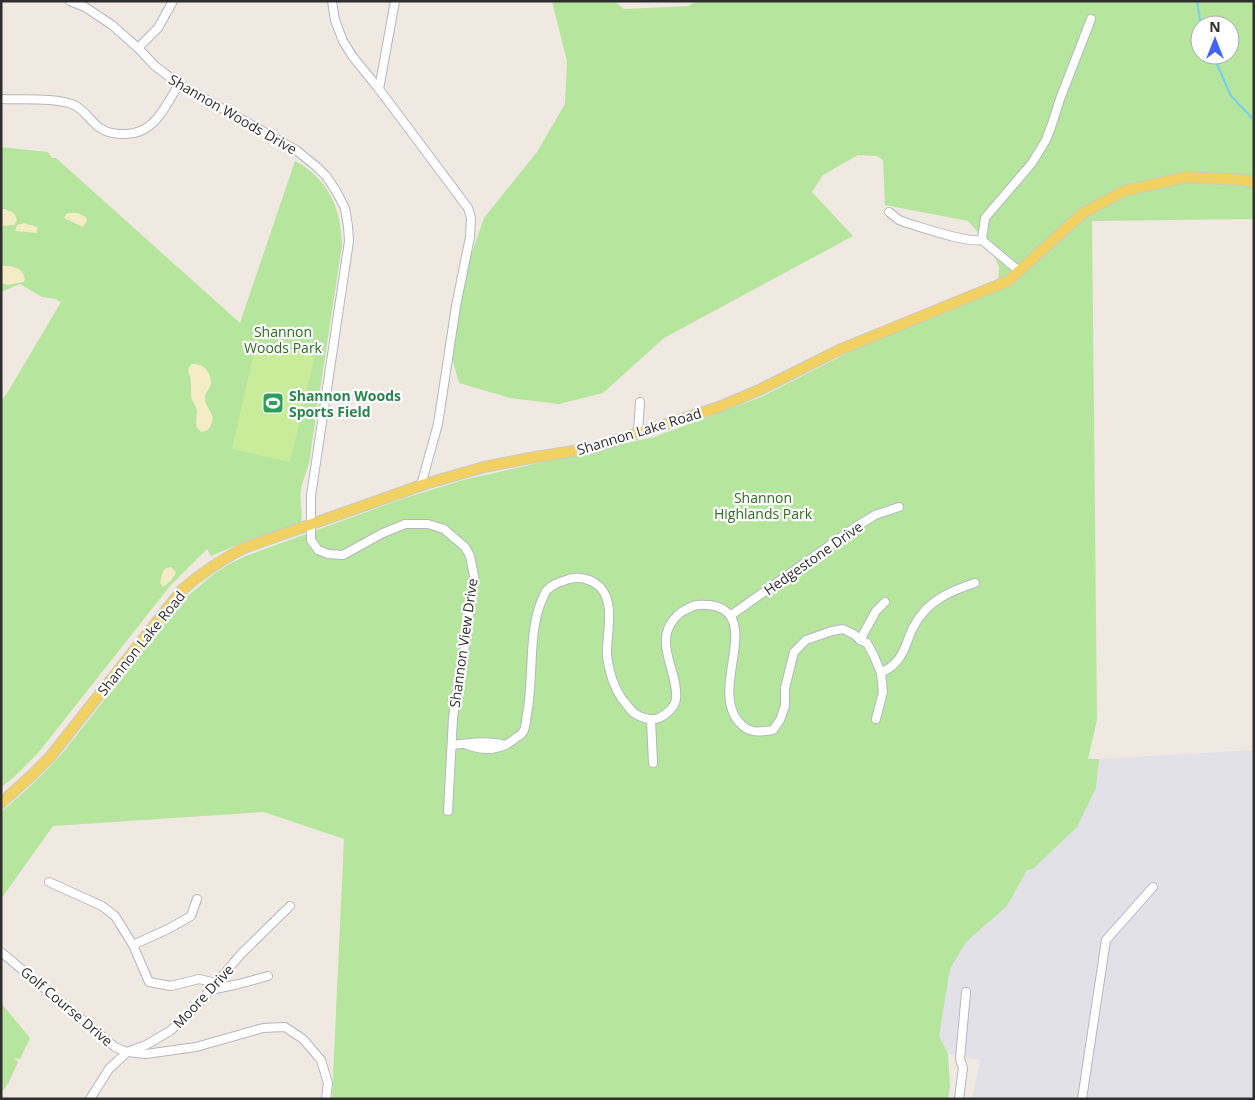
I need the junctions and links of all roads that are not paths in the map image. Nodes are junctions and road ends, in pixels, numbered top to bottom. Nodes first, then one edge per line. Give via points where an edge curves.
1 (70, 1) edge
2 (173, 1) edge
3 (332, 1) edge
4 (396, 1) edge
5 (1091, 19) dead end
6 (138, 48) junction
7 (179, 84) junction
8 (379, 89) junction
9 (1, 99) edge
10 (1254, 183) edge
11 (889, 212) dead end
12 (982, 240) junction
13 (1019, 271) junction
14 (640, 402) dead end
15 (638, 432) junction
16 (421, 485) junction
17 (899, 507) dead end
18 (312, 525) junction
19 (975, 583) dead end
20 (885, 602) dead end
21 (730, 616) junction
22 (860, 640) junction
23 (881, 673) junction
24 (876, 719) dead end
25 (651, 720) junction
26 (452, 745) junction
27 (653, 763) dead end
28 (1, 803) edge
29 (448, 811) dead end
30 (49, 882) dead end
31 (1153, 887) dead end
32 (197, 899) dead end
33 (290, 906) dead end
34 (133, 945) junction
35 (1, 952) edge
36 (268, 976) dead end
37 (216, 983) junction
38 (210, 990) junction
39 (966, 992) dead end
40 (127, 1052) junction
41 (90, 1099) edge
42 (326, 1099) edge
43 (959, 1099) edge
44 (1082, 1099) edge

1 - 6 street, Shannon Woods Drive via 112,25
2 - 6 street via 158,28
3 - 8 street via 343,41
4 - 8 street
5 - 12 street via 1046,140 1032,163 985,218
6 - 7 street, Shannon Woods Drive
7 - 9 street via 151,126 129,135 107,132 83,111 64,102
7 - 18 street, Shannon Woods Drive via 296,150 327,177 345,208 349,241 311,496
8 - 16 street via 468,208 471,218 438,424
10 - 13 main road, Shannon Lake Road via 1186,177 1124,191 1083,213
11 - 12 street via 907,223 966,239
12 - 13 street
13 - 15 main road, Shannon Lake Road via 1008,280 839,350 759,390
14 - 15 street
15 - 16 main road, Shannon Lake Road via 592,448 484,467
16 - 18 main road, Shannon Lake Road
17 - 21 street, Hedgestone Drive via 875,515 854,528
18 - 26 street, Shannon View Drive via 311,540 318,550 328,554 343,555 405,524 428,524 444,529 465,547 474,576
18 - 28 main road, Shannon Lake Road via 226,557 182,590 50,757
19 - 23 street via 941,596 925,610 901,656
20 - 22 street via 876,611
21 - 22 street via 736,632 729,700 733,715 740,723 759,733 773,730 780,720 794,652 806,640 843,629
21 - 25 street via 720,607 694,605 675,618 666,643 676,700 669,711
22 - 23 street via 867,643
23 - 24 street via 883,692
25 - 26 street via 634,713 611,678 607,656 608,602 603,590 586,578 572,578 556,582 546,592 538,610 524,732 497,749
25 - 27 street
26 - 29 street, Shannon View Drive
30 - 34 street via 102,906 115,916
31 - 44 street via 1106,940
32 - 34 street via 191,916
33 - 37 street, Moore Drive
34 - 37 street via 149,982 171,986 199,979
35 - 40 street, Golf Course Drive via 115,1047
36 - 38 street
37 - 38 street, Moore Drive
38 - 40 street, Moore Drive via 170,1031
39 - 43 street
40 - 41 street, Moore Drive via 109,1069
40 - 42 street, Golf Course Drive via 146,1054 196,1047 263,1028 285,1027 303,1039 321,1060 328,1083

